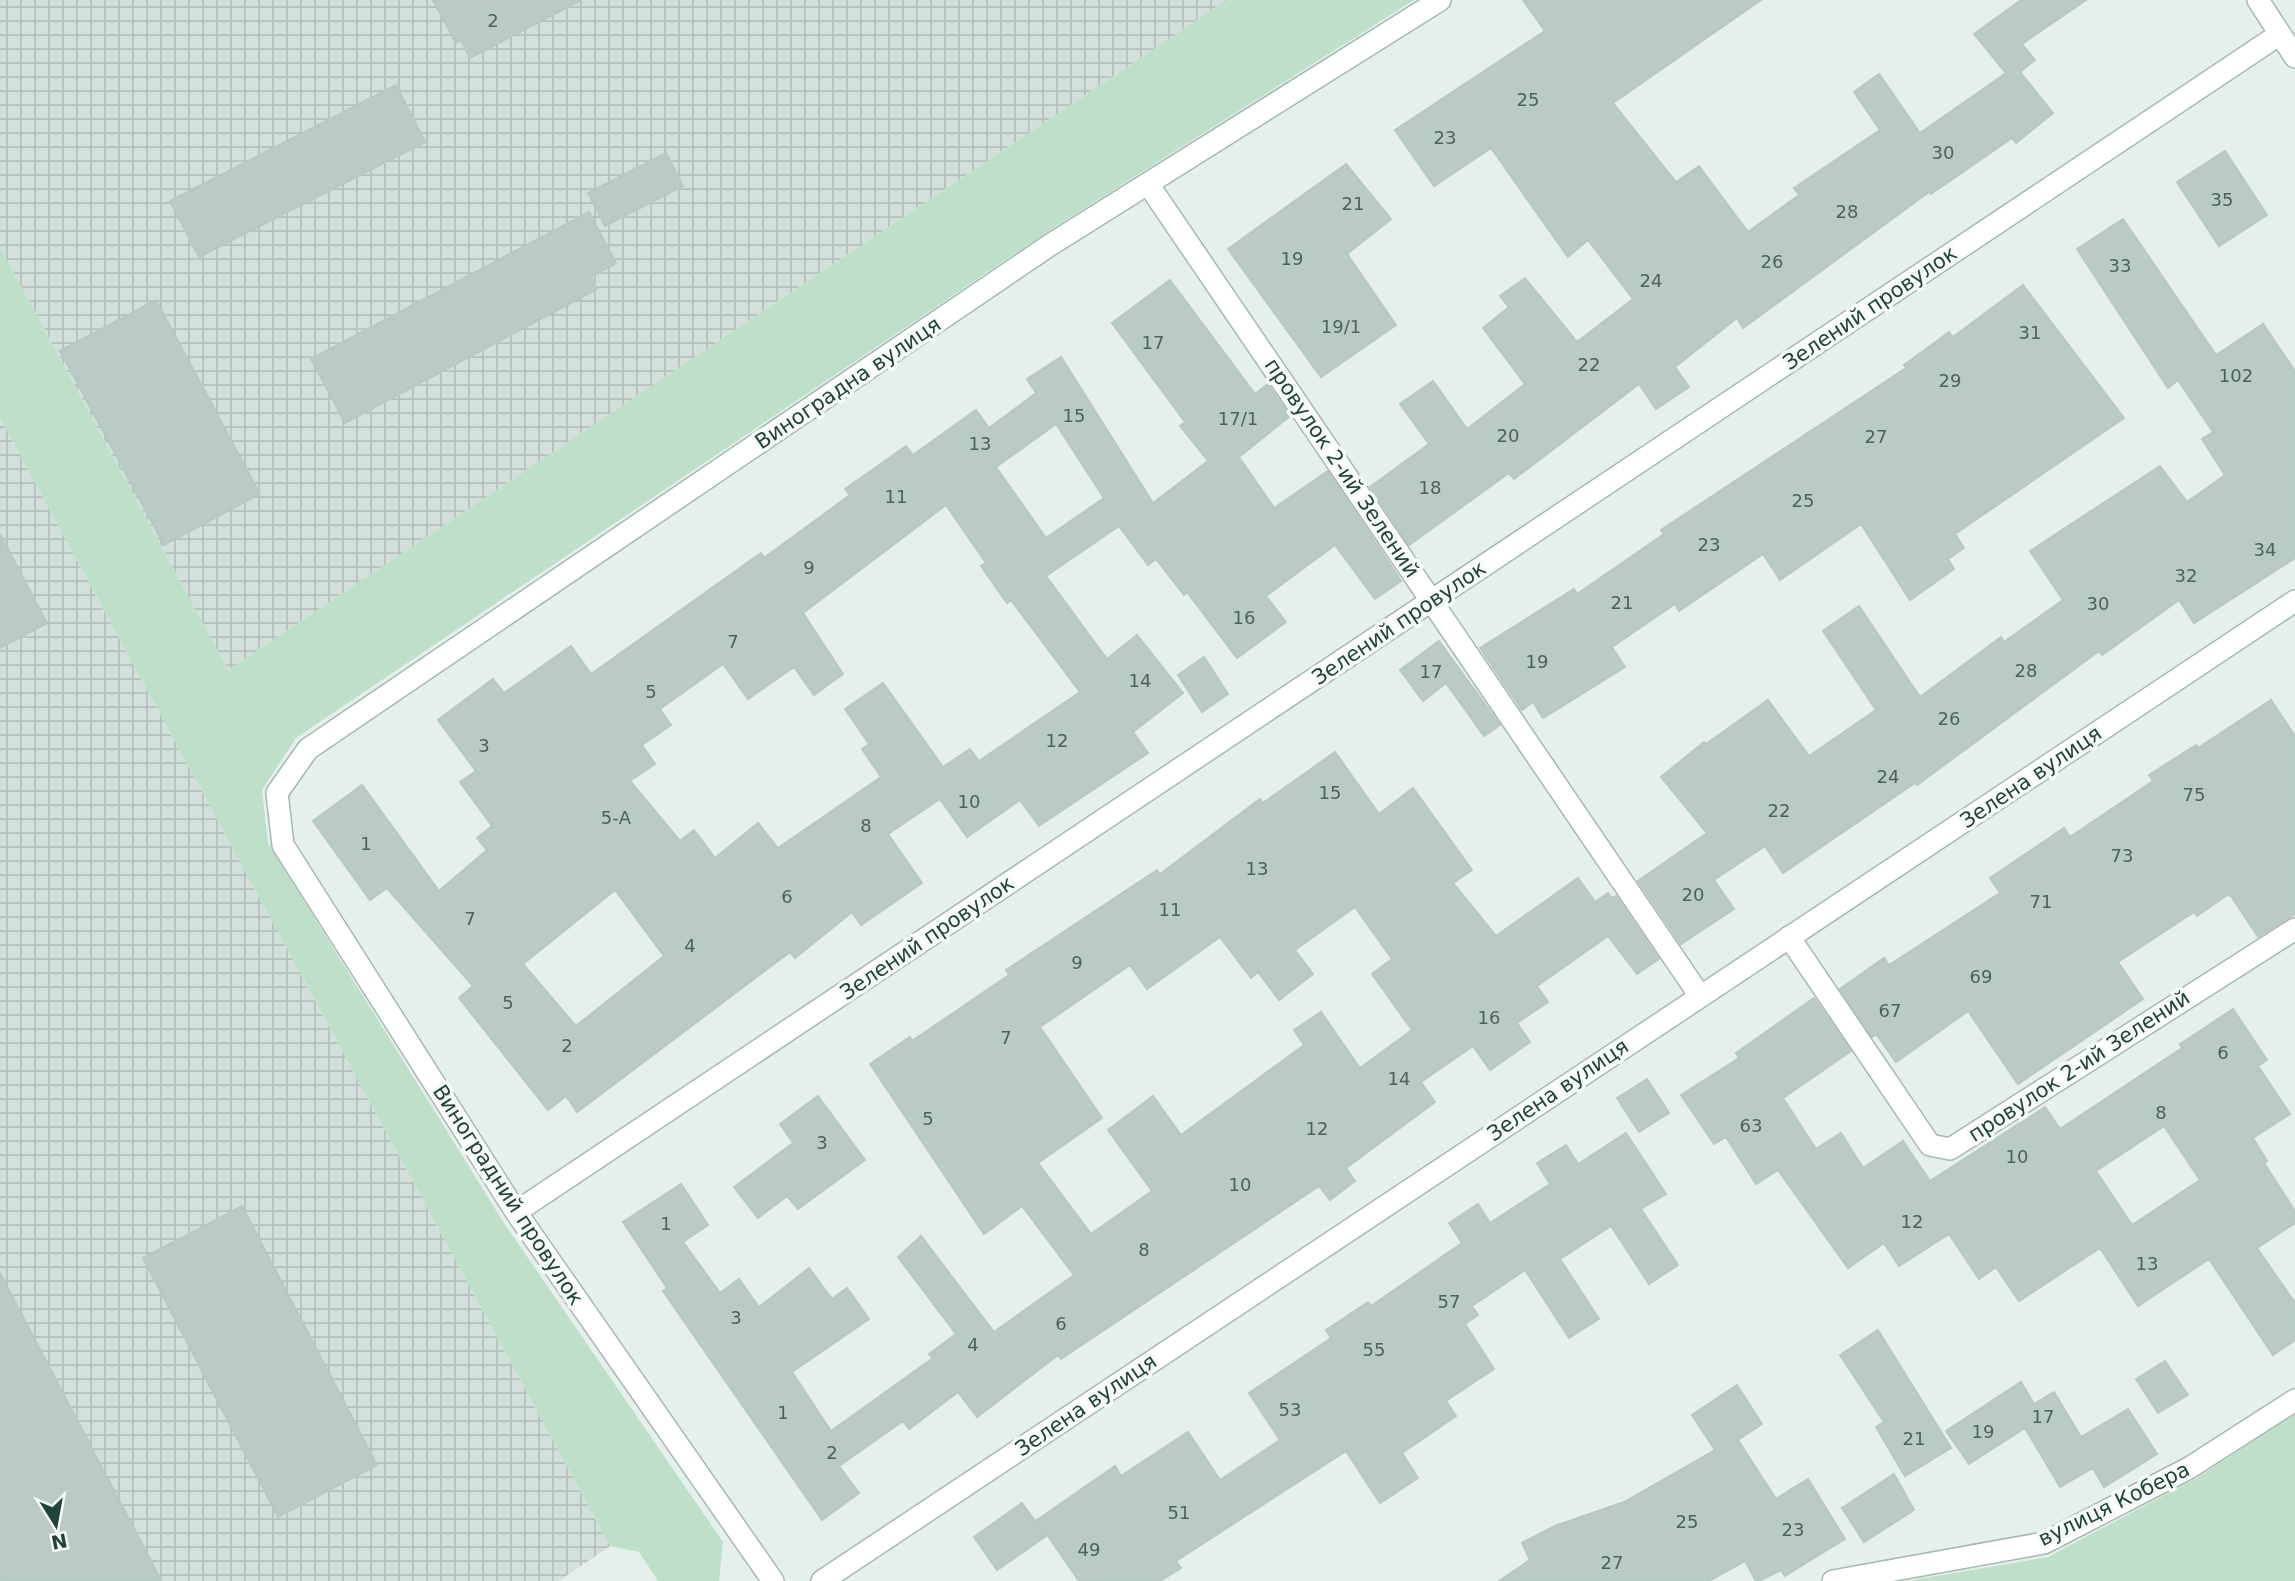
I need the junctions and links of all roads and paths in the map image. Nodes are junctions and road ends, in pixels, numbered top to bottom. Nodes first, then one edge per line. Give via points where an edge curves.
1 (1440, 0) edge
2 (2258, 0) edge
3 (2280, 34) junction
4 (2295, 57) edge
5 (1147, 184) junction
6 (1433, 601) junction
7 (2295, 601) edge
8 (277, 793) joint
9 (2295, 929) edge
10 (1789, 937) junction
11 (1700, 996) junction
12 (516, 1212) junction
13 (2295, 1400) edge
14 (773, 1581) edge
15 (822, 1581) edge
16 (1833, 1581) edge

1 - 5 street, Виноградна вулиця
2 - 3 street
3 - 4 street
3 - 6 street, Зелений провулок
5 - 6 street, провулок 2-ий Зелений
5 - 8 street, Виноградна вулиця via 308,749
6 - 11 street, провулок 2-ий Зелений
6 - 12 street, Зелений провулок
7 - 10 street, Зелена вулиця
8 - 12 street, Виноградний провулок via 283,845
9 - 10 street, провулок 2-ий Зелений via 1950,1149 1930,1145
10 - 11 street, Зелена вулиця
11 - 15 street, Зелена вулиця
12 - 14 street, Виноградний провулок
13 - 16 street, вулиця Кобера via 2189,1468 2044,1543

